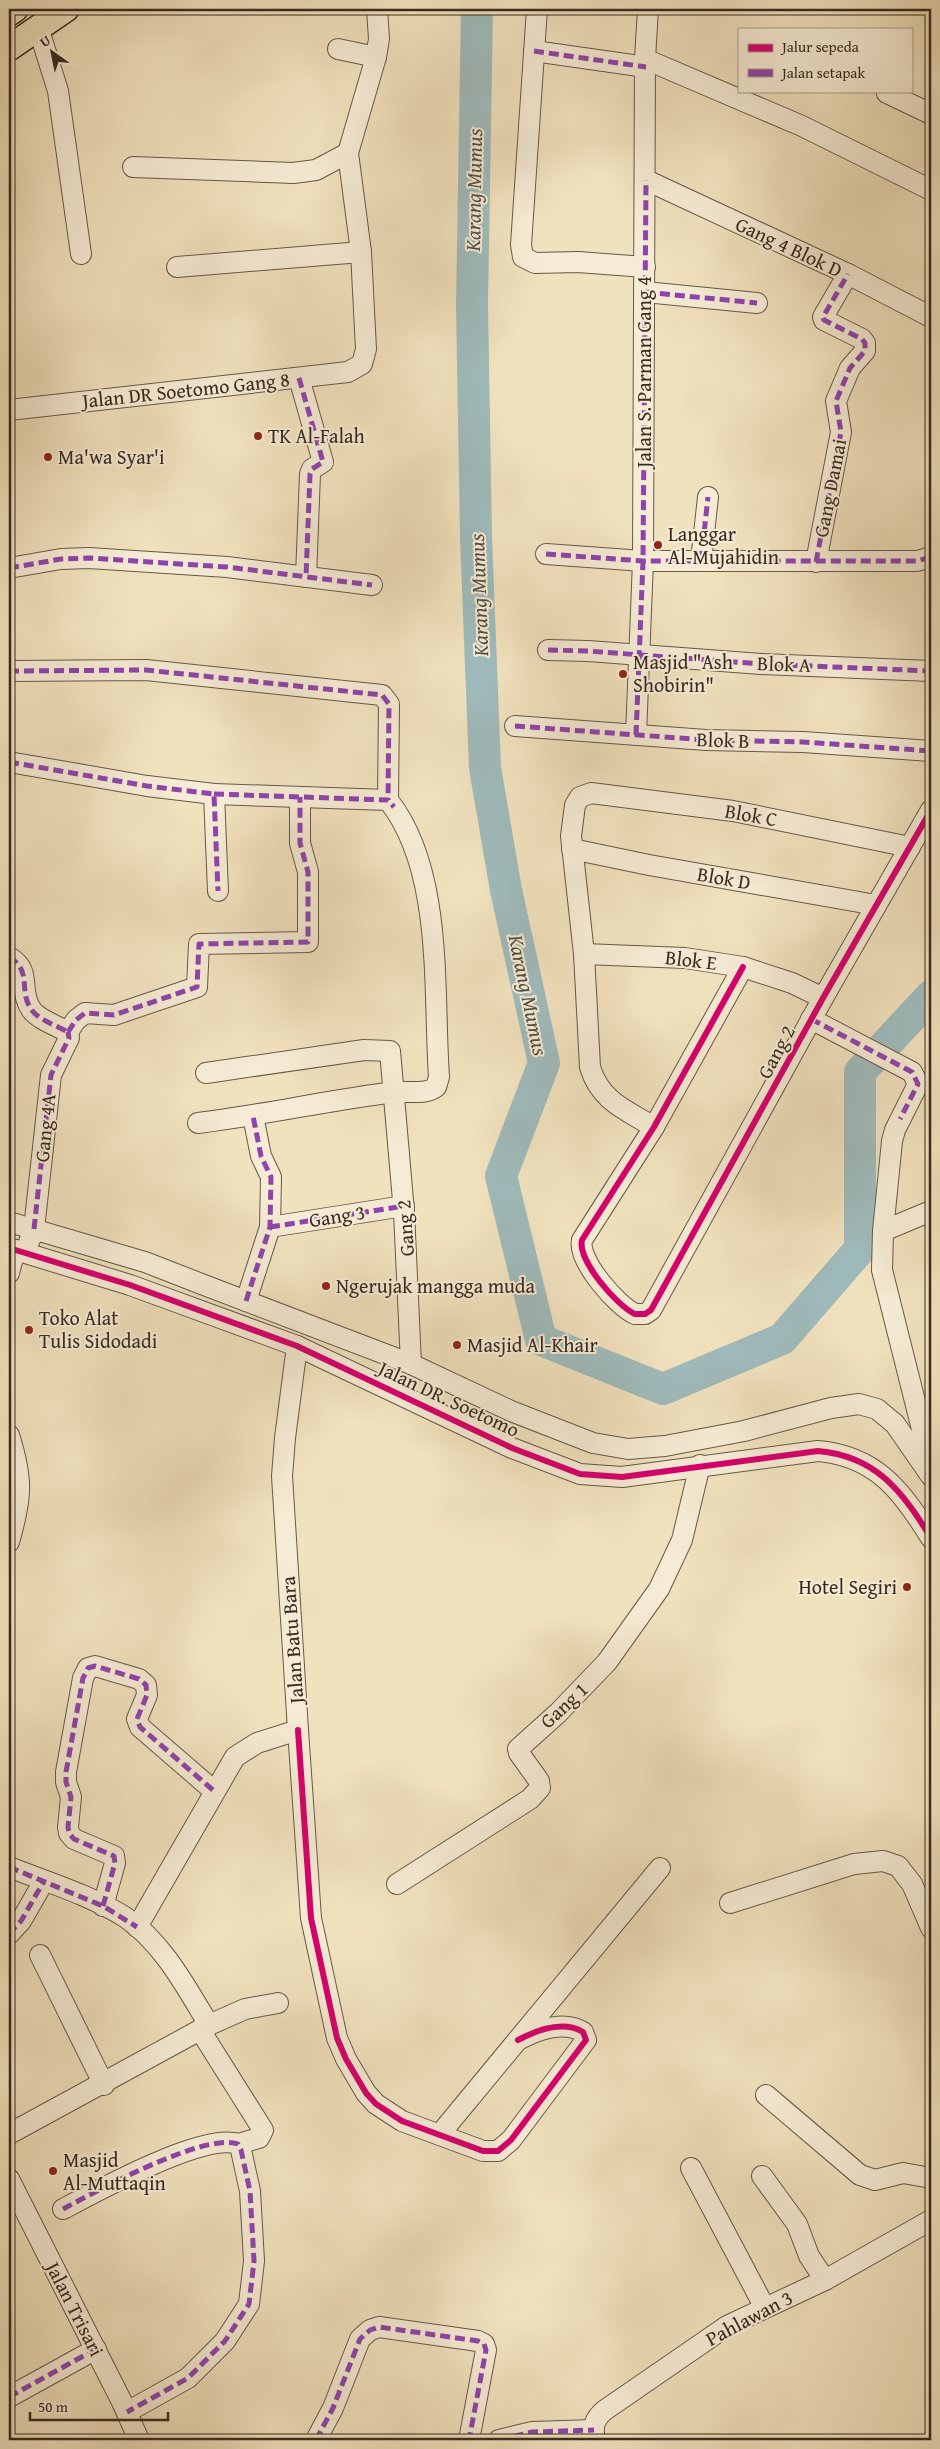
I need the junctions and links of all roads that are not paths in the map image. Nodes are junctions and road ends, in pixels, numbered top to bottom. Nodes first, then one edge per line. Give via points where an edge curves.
1 (14, 9) edge
2 (66, 9) edge
3 (377, 9) edge
4 (537, 9) edge
5 (648, 9) edge
6 (9, 13) edge
7 (38, 28) junction
8 (9, 48) edge
9 (338, 49) dead end
10 (534, 51) junction
11 (376, 57) junction
12 (646, 63) junction
13 (887, 93) dead end
14 (931, 114) edge
15 (348, 152) junction
16 (133, 167) dead end
17 (646, 180) junction
18 (931, 190) edge
19 (361, 252) junction
20 (81, 254) dead end
21 (177, 267) dead end
22 (645, 267) junction
23 (848, 274) junction
24 (645, 292) junction
25 (757, 303) dead end
26 (931, 317) edge
27 (299, 378) junction
28 (9, 410) edge
29 (708, 497) dead end
30 (546, 554) dead end
31 (931, 557) edge
32 (643, 561) junction
33 (701, 561) junction
34 (816, 562) junction
35 (9, 568) edge
36 (306, 577) junction
37 (372, 585) dead end
38 (548, 650) dead end
39 (640, 656) junction
40 (9, 671) edge
41 (931, 671) edge
42 (515, 726) dead end
43 (636, 735) junction
44 (931, 751) edge
45 (9, 762) edge
46 (214, 794) junction
47 (300, 797) junction
48 (388, 800) junction
49 (931, 810) edge
50 (910, 846) junction
51 (572, 849) junction
52 (218, 891) dead end
53 (876, 904) junction
54 (9, 947) edge
55 (584, 954) junction
56 (9, 957) edge
57 (743, 967) junction
58 (823, 998) junction
59 (819, 1023) junction
60 (68, 1032) junction
61 (206, 1073) dead end
62 (395, 1092) junction
63 (253, 1116) junction
64 (198, 1123) dead end
65 (654, 1127) junction
66 (404, 1206) junction
67 (931, 1211) edge
68 (9, 1222) edge
69 (270, 1226) junction
70 (34, 1229) junction
71 (883, 1231) junction
72 (16, 1250) edge
73 (9, 1273) edge
74 (246, 1301) junction
75 (296, 1346) junction
76 (411, 1364) junction
77 (9, 1435) edge
78 (700, 1465) junction
79 (931, 1468) edge
80 (931, 1476) edge
81 (931, 1538) edge
82 (9, 1542) edge
83 (298, 1730) junction
84 (214, 1791) junction
85 (9, 1867) edge
86 (660, 1868) dead end
87 (44, 1881) junction
88 (397, 1884) dead end
89 (730, 1903) dead end
90 (103, 1906) junction
91 (137, 1927) junction
92 (931, 1928) edge
93 (9, 1934) edge
94 (40, 1955) dead end
95 (278, 2003) dead end
96 (204, 2028) junction
97 (518, 2040) junction
98 (104, 2084) junction
99 (766, 2095) dead end
100 (9, 2134) edge
101 (440, 2134) junction
102 (238, 2144) junction
103 (691, 2168) dead end
104 (762, 2176) dead end
105 (931, 2178) edge
106 (9, 2179) edge
107 (63, 2209) dead end
108 (931, 2220) edge
109 (826, 2280) junction
110 (764, 2308) junction
111 (96, 2349) junction
112 (9, 2397) edge
113 (127, 2412) junction
114 (594, 2435) edge
115 (139, 2440) edge
116 (316, 2440) edge
117 (469, 2440) edge
118 (499, 2440) edge

1 - 6 main road
2 - 7 main road
3 - 11 street
4 - 10 street
5 - 12 street, Jalan S. Parman Gang 4
7 - 8 main road
7 - 20 street via 58,91
9 - 11 street
10 - 12 street
10 - 22 street via 522,245 524,257 534,263 578,262
11 - 15 street
12 - 17 street, Jalan S. Parman Gang 4
12 - 18 street via 802,126
13 - 14 street
15 - 16 street via 316,170 293,173
15 - 19 street
17 - 22 street, Jalan S. Parman Gang 4
17 - 23 street, Gang 4 Blok D
19 - 21 street
19 - 27 street, Jalan DR Soetomo Gang 8 via 366,349 362,364 348,372
22 - 24 street, Jalan S. Parman Gang 4
23 - 26 street, Gang 4 Blok D
23 - 34 street, Gang Damai via 823,317 862,339 865,350 850,368 836,401 841,432
24 - 25 street
24 - 32 street, Jalan S. Parman Gang 4
27 - 28 street, Jalan DR Soetomo Gang 8
27 - 36 street via 323,462 310,474
29 - 33 street
30 - 32 street
31 - 34 street via 916,561
32 - 33 street
32 - 39 street, Jalan S. Parman Gang 4
33 - 34 street
35 - 36 street via 88,558 227,567
36 - 37 street
38 - 39 street, Blok A
39 - 41 street, Blok A
39 - 43 street, Jalan S. Parman Gang 4
40 - 48 street via 146,670 382,695 389,704
42 - 43 street, Blok B
43 - 44 street, Blok B
45 - 46 street
46 - 47 street
46 - 52 street
47 - 48 street
47 - 60 street via 300,843 308,872 308,942 199,944 197,987 114,1015 85,1013
48 - 62 street via 413,845 423,879 432,934 439,1077 433,1089
49 - 50 street, Gang 2
50 - 51 street, Blok C via 733,811 591,793 580,797 575,805
50 - 53 street, Gang 2
51 - 53 street, Blok D
51 - 55 street
53 - 58 street, Gang 2
54 - 56 street
55 - 57 street, Blok E via 685,958
55 - 65 street via 586,1025 594,1082 609,1100
56 - 60 street via 18,963 24,977 24,997 32,1011
57 - 58 street, Blok E via 792,983
57 - 65 street
58 - 59 street, Gang 2
59 - 65 street, Gang 2 via 651,1310 641,1315 630,1312 597,1277 581,1249 582,1240
59 - 71 street via 912,1072 918,1084 892,1141
60 - 70 street, Gang 4A via 69,1038 50,1081
61 - 62 street, Gang 2 via 385,1049 392,1054
62 - 63 street
62 - 66 street, Gang 2
63 - 64 street
63 - 69 street via 261,1156 271,1177
66 - 69 street, Gang 3
66 - 76 street, Gang 2
67 - 71 street
68 - 70 street, Jalan DR. Soetomo
69 - 74 street
70 - 72 street, Gang 4A
70 - 74 street, Jalan DR. Soetomo via 145,1262
71 - 79 street via 882,1270
72 - 73 street, Gang 4A
72 - 75 street, Jalan DR. Soetomo via 130,1285
74 - 76 street, Jalan DR. Soetomo
75 - 78 street, Jalan DR. Soetomo via 512,1448 580,1474 622,1477
75 - 83 street, Jalan Batu Bara via 282,1476
76 - 80 street, Jalan DR. Soetomo via 561,1432 616,1448 674,1445 848,1404 869,1406 895,1424
77 - 82 street via 20,1487
78 - 81 street, Jalan DR. Soetomo via 818,1451 854,1458 885,1477 920,1519
78 - 88 street, Gang 1 via 682,1540 659,1589 607,1662 518,1749 539,1781 538,1791 504,1817
83 - 84 street, Jalan Batu Bara via 240,1752
83 - 101 street via 311,1918 337,2038 356,2077 376,2104 402,2121
84 - 90 street via 140,1727 137,1719 148,1690 146,1685 139,1679 95,1666 88,1668 83,1678 66,1772 71,1797 68,1827 74,1839 114,1856
84 - 91 street, Jalan Batu Bara
85 - 87 street
86 - 97 street
87 - 90 street
87 - 93 street via 21,1921
89 - 92 street via 854,1864 883,1861 898,1866 912,1884
90 - 91 street
91 - 96 street via 172,1965
94 - 98 street
95 - 96 street via 245,2010
96 - 98 street
96 - 102 street via 263,2130 259,2138
97 - 101 street
97 - 101 street via 539,2029 575,2027 583,2032 586,2040 511,2140 498,2151 483,2151
98 - 100 street
99 - 105 street via 860,2175 875,2180 903,2173
102 - 107 street via 231,2142 201,2147 169,2157
102 - 113 street via 250,2192 254,2261 249,2304 225,2342 188,2378
103 - 110 street
104 - 109 street via 797,2224 809,2256
106 - 111 street, Jalan Trisari
108 - 109 street, Pahlawan 3
109 - 110 street, Pahlawan 3
110 - 114 street, Pahlawan 3 via 711,2336 605,2410 595,2420
111 - 112 street
111 - 113 street, Jalan Trisari
113 - 115 street, Jalan Trisari
114 - 118 street via 532,2432
116 - 117 street via 333,2408 360,2339 379,2327 484,2344 486,2350

